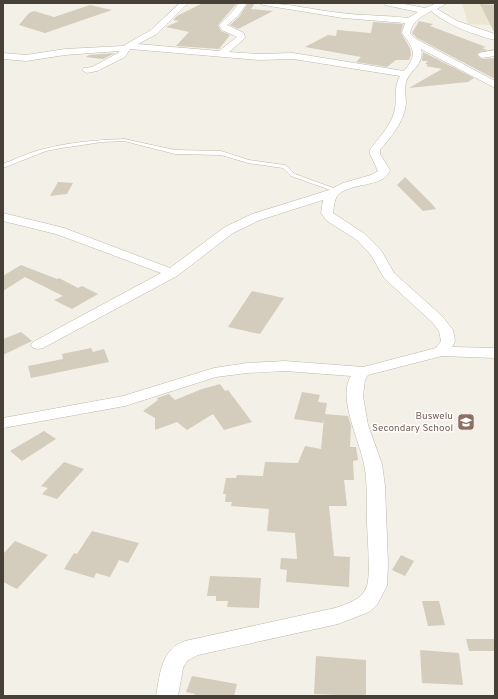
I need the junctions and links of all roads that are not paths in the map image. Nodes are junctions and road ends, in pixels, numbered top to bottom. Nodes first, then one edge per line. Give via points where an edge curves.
1 (184, 3) edge
2 (243, 3) edge
3 (263, 3) edge
4 (388, 3) edge
5 (434, 8) edge
6 (409, 21) junction
7 (495, 37) edge
8 (413, 41) junction
9 (127, 47) junction
10 (495, 53) edge
11 (221, 54) junction
12 (482, 55) dead end
13 (3, 56) edge
14 (87, 70) dead end
15 (406, 74) junction
16 (495, 85) edge
17 (3, 166) edge
18 (334, 192) junction
19 (3, 217) edge
20 (172, 273) junction
21 (38, 344) dead end
22 (442, 351) junction
23 (495, 353) edge
24 (363, 372) junction
25 (3, 423) edge
26 (167, 696) edge

1 - 9 street via 154,32
2 - 11 street via 222,25 241,38
3 - 6 street via 343,16
4 - 5 street
5 - 6 street
5 - 7 street via 452,22
6 - 8 street via 406,33
8 - 15 street via 418,56
8 - 16 street
9 - 11 street
9 - 13 street via 44,56
9 - 14 street via 122,55
10 - 12 street
11 - 15 street via 293,56
15 - 18 street via 400,84 400,109 394,125 375,150 383,173 367,181 341,186
17 - 18 lane via 62,146 124,140 175,152 221,153 248,161 276,165
18 - 20 street via 256,217 229,230
18 - 22 street via 329,200 327,213 362,237 376,253 389,275 437,319 446,330 448,341
19 - 20 street via 60,231
20 - 21 street
22 - 23 street
22 - 24 street
24 - 25 street via 285,366 247,368 214,373 125,401
24 - 26 street via 354,387 360,425 373,464 376,486 377,586 370,599 362,606 338,616 193,647 178,655 172,667

